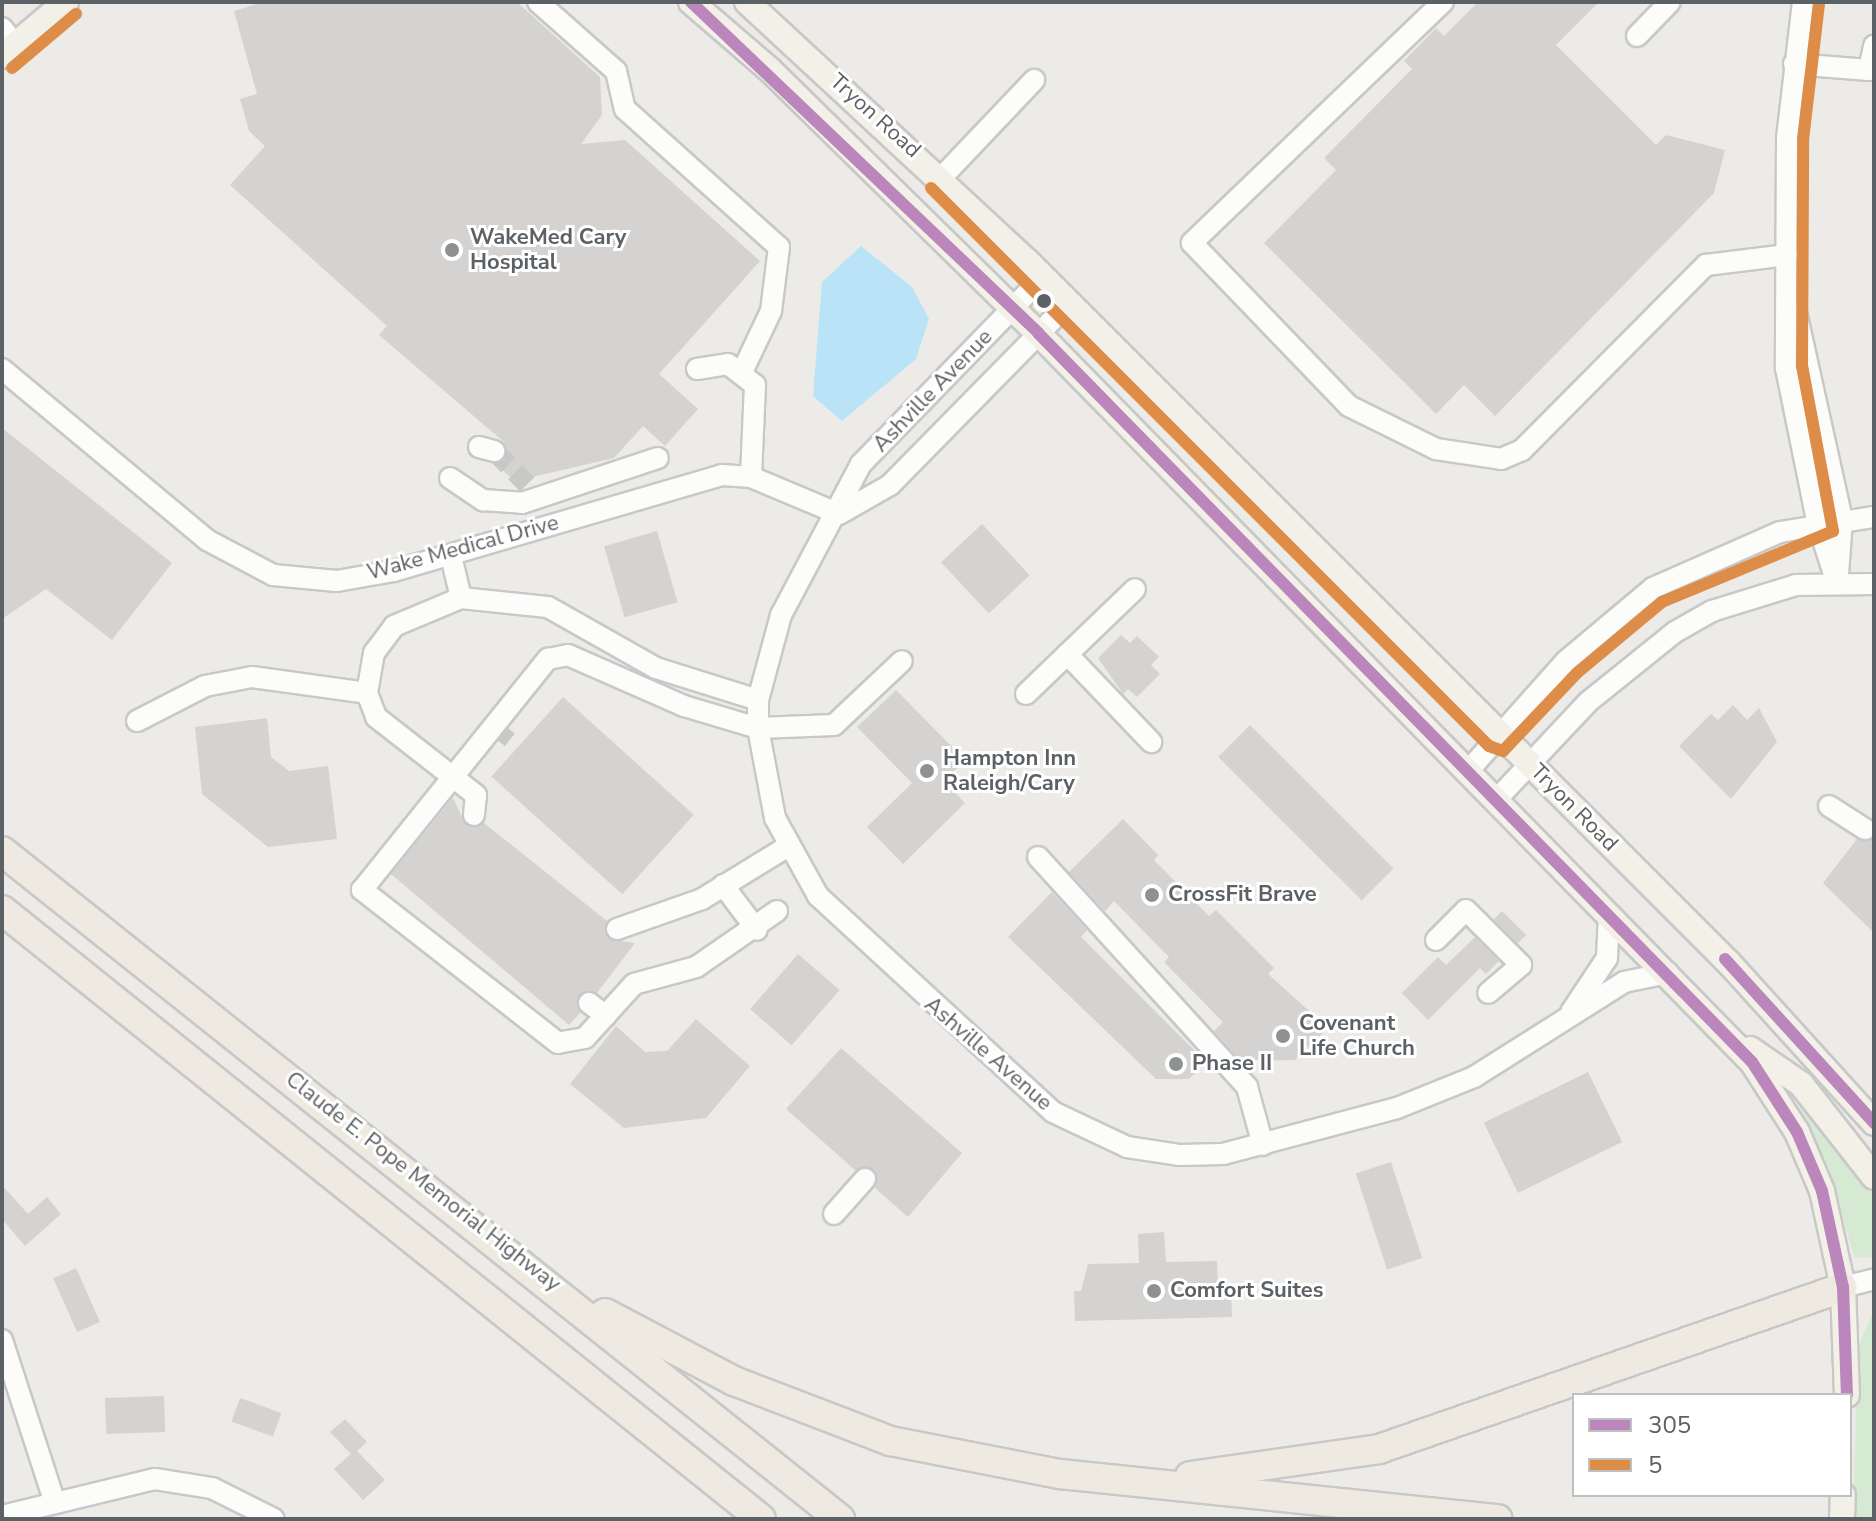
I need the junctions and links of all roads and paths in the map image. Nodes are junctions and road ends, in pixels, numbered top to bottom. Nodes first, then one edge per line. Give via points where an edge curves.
1 (66, 2) edge
2 (538, 2) edge
3 (691, 2) edge
4 (747, 2) edge
5 (1443, 2) edge
6 (1670, 2) edge
7 (1803, 2) edge
8 (1637, 36) dead end
9 (6, 43) edge
10 (1874, 46) edge
11 (1794, 64) junction
12 (1034, 80) dead end
13 (942, 177) junction
14 (1787, 255) junction
15 (1042, 278) junction
16 (1792, 301) junction
17 (1068, 304) junction
18 (1012, 309) junction
19 (1038, 333) junction
20 (2, 369) edge
21 (697, 369) dead end
22 (743, 370) junction
23 (658, 458) dead end
24 (751, 477) junction
25 (450, 478) dead end
26 (839, 514) junction
27 (1874, 517) edge
28 (1842, 520) junction
29 (1818, 525) junction
30 (451, 556) junction
31 (1837, 583) junction
32 (1874, 584) edge
33 (1135, 589) dead end
34 (461, 598) junction
35 (1067, 654) junction
36 (902, 661) dead end
37 (690, 682) junction
38 (367, 693) junction
39 (1026, 694) dead end
40 (758, 700) junction
41 (508, 703) junction
42 (684, 706) junction
43 (137, 721) dead end
44 (758, 728) junction
45 (495, 735) junction
46 (1500, 735) junction
47 (1151, 742) dead end
48 (1530, 764) junction
49 (1468, 771) junction
50 (452, 775) junction
51 (1496, 800) junction
52 (1829, 806) dead end
53 (474, 815) dead end
54 (1865, 829) dead end
55 (787, 847) junction
56 (2, 851) edge
57 (1038, 857) dead end
58 (723, 885) junction
59 (2, 910) edge
60 (777, 911) dead end
61 (1609, 914) junction
62 (617, 929) dead end
63 (757, 930) junction
64 (1436, 940) dead end
65 (1668, 973) junction
66 (1488, 993) dead end
67 (589, 1003) dead end
68 (1571, 1012) junction
69 (606, 1016) junction
70 (1728, 1034) junction
71 (1874, 1123) edge
72 (1263, 1145) junction
73 (1874, 1177) edge
74 (865, 1179) dead end
75 (834, 1214) dead end
76 (1874, 1279) edge
77 (556, 1286) junction
78 (1843, 1287) junction
79 (2, 1340) edge
80 (1847, 1393) edge
81 (1125, 1482) junction
82 (1843, 1497) edge
83 (54, 1500) junction
84 (2, 1516) edge
85 (274, 1519) edge
86 (761, 1519) edge
87 (840, 1519) edge
88 (1498, 1519) edge
89 (1842, 1519) edge

1 - 9 main road
2 - 22 street via 616,71 625,109 779,247 771,311
3 - 18 main road, Tryon Road via 781,80
4 - 13 main road, Tryon Road
5 - 14 street via 1192,243 1349,406 1436,449 1501,459 1522,450 1706,265
6 - 8 street
7 - 11 street
10 - 11 street via 1869,70
11 - 14 street
12 - 13 street
13 - 15 main road, Tryon Road
14 - 16 street
15 - 17 main road, Tryon Road
15 - 18 street, Ashville Avenue
16 - 28 street via 1812,362
16 - 29 street via 1786,368
17 - 19 street, Ashville Avenue
17 - 46 main road, Tryon Road
18 - 19 main road, Tryon Road
18 - 26 street, Ashville Avenue via 861,464
19 - 26 street, Ashville Avenue via 890,485
19 - 49 main road, Tryon Road
20 - 30 street, Wake Medical Drive via 241,564 273,575 337,581
21 - 22 street via 728,364
22 - 24 street via 755,385
23 - 25 street via 483,500
24 - 26 street, Wake Medical Drive
24 - 30 street, Wake Medical Drive via 672,485
26 - 40 street, Ashville Avenue via 781,615
27 - 28 street
28 - 29 street
28 - 31 street
29 - 31 street
29 - 46 street via 1729,551 1653,588 1566,661
30 - 34 street
31 - 32 street
31 - 48 street via 1748,597 1675,632 1588,702
33 - 35 street
34 - 37 street via 548,607
34 - 38 street via 394,626 374,653
35 - 39 street
35 - 47 street
36 - 44 street via 834,725
37 - 40 street
37 - 42 street
38 - 43 street via 252,677 205,686
38 - 50 street via 376,717
40 - 44 street, Ashville Avenue
41 - 42 street via 548,659 568,655
41 - 45 street
41 - 45 street
42 - 44 street
44 - 55 street, Ashville Avenue via 766,788
45 - 50 street
46 - 48 main road, Tryon Road
46 - 49 street
48 - 51 street
48 - 71 main road, Tryon Road via 1749,984
49 - 51 main road, Tryon Road
50 - 53 street via 476,795
50 - 69 street via 362,890 558,1043 585,1038
51 - 61 main road, Tryon Road
52 - 54 street
55 - 58 street
55 - 72 street, Ashville Avenue via 818,896 865,943 1053,1112 1100,1138 1159,1153 1223,1154
56 - 77 highway, Claude E. Pope Memorial Highway
57 - 72 street via 1247,1087
58 - 62 street
58 - 63 street
59 - 86 highway
60 - 63 street
61 - 65 main road, Tryon Road
61 - 68 street, Ashville Avenue via 1607,958
63 - 69 street via 696,967 634,984
64 - 66 street via 1466,910 1521,965
65 - 68 street, Ashville Avenue via 1624,982 1592,1007
65 - 70 main road, Tryon Road
67 - 69 street
68 - 72 street, Ashville Avenue via 1474,1077 1397,1108
70 - 73 main road via 1801,1084
70 - 78 main road, Tryon Road via 1780,1101 1812,1163
74 - 75 street
76 - 78 street
77 - 81 highway via 818,1418 995,1464
77 - 87 highway, Claude E. Pope Memorial Highway
78 - 80 main road, Tryon Road
78 - 81 highway via 1379,1449
79 - 83 street
81 - 88 highway
82 - 89 main road
83 - 84 street
83 - 85 street via 110,1484 173,1480 238,1497

